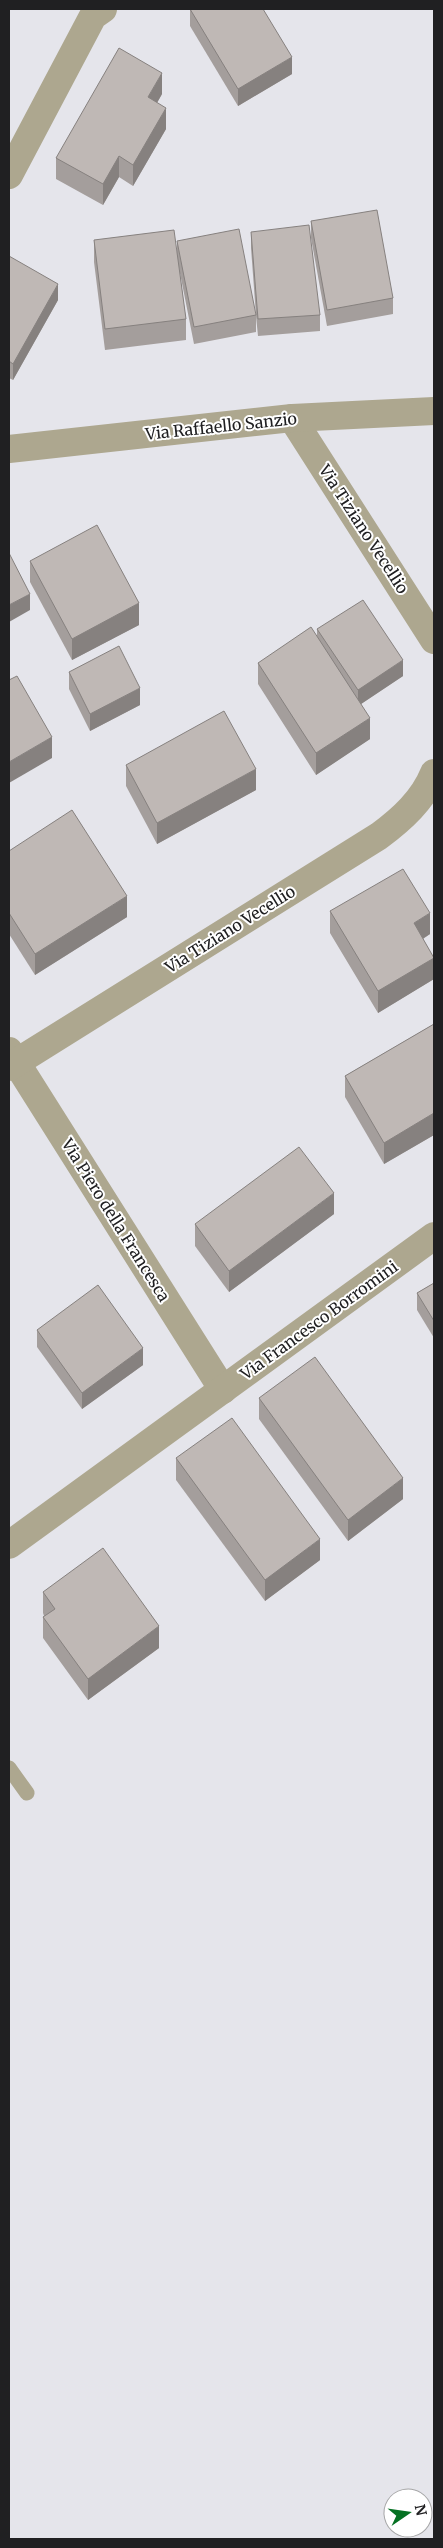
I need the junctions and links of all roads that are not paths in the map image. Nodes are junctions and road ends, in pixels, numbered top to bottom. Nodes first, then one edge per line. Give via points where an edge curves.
1 (97, 11) edge
2 (9, 175) edge
3 (434, 411) edge
4 (292, 418) junction
5 (9, 449) edge
6 (434, 640) edge
7 (434, 773) edge
8 (11, 1060) edge
9 (434, 1236) edge
10 (223, 1390) junction
11 (9, 1545) edge
12 (9, 1768) edge
13 (27, 1793) dead end

1 - 2 street
3 - 4 street, Via Raffaello Sanzio
4 - 5 street, Via Raffaello Sanzio
4 - 6 street, Via Tiziano Vecellio
7 - 8 street, Via Tiziano Vecellio via 414,806 379,836
8 - 10 street, Via Piero della Francesca
9 - 10 street, Via Francesco Borromini
10 - 11 street, Via Francesco Borromini
12 - 13 lane

